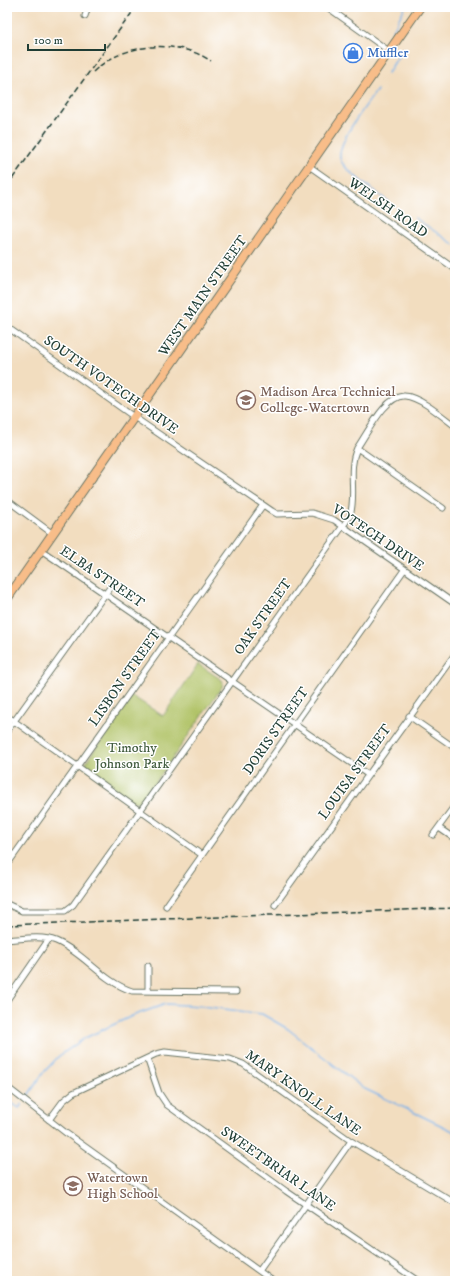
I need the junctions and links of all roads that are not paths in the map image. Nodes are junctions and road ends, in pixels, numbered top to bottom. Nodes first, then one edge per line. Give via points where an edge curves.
1 (88, 7) edge
2 (327, 7) edge
3 (420, 7) edge
4 (85, 16) dead end
5 (389, 51) junction
6 (308, 166) junction
7 (455, 269) edge
8 (7, 327) edge
9 (134, 417) junction
10 (455, 426) edge
11 (357, 448) junction
12 (201, 463) joint
13 (7, 500) edge
14 (263, 505) junction
15 (443, 508) dead end
16 (342, 527) junction
17 (53, 534) junction
18 (41, 550) junction
19 (404, 570) junction
20 (111, 586) dead end
21 (106, 594) junction
22 (7, 599) edge
23 (455, 604) edge
24 (168, 637) junction
25 (455, 654) edge
26 (232, 681) junction
27 (7, 716) edge
28 (409, 716) junction
29 (14, 721) junction
30 (295, 725) junction
31 (7, 731) edge
32 (455, 748) edge
33 (78, 766) junction
34 (367, 774) junction
35 (455, 805) edge
36 (141, 812) junction
37 (439, 828) junction
38 (433, 835) dead end
39 (455, 839) edge
40 (202, 855) junction
41 (7, 865) edge
42 (7, 904) edge
43 (275, 904) dead end
44 (166, 906) dead end
45 (49, 939) junction
46 (7, 940) edge
47 (148, 966) dead end
48 (148, 991) junction
49 (236, 992) dead end
50 (7, 1000) edge
51 (147, 1058) junction
52 (7, 1087) edge
53 (49, 1120) junction
54 (351, 1141) junction
55 (455, 1203) edge
56 (306, 1205) junction
57 (259, 1271) junction
58 (273, 1281) edge
59 (418, 1281) edge

1 - 4 street
2 - 5 street
3 - 5 main road, WEST MAIN STREET
5 - 6 main road, WEST MAIN STREET
6 - 7 street, WELSH ROAD
6 - 9 main road, WEST MAIN STREET
8 - 9 street, SOUTH VOTECH DRIVE
9 - 12 street, SOUTH VOTECH DRIVE
9 - 17 main road, WEST MAIN STREET
10 - 11 street, OAK STREET via 416,400 400,396 385,406
11 - 15 street
11 - 16 street, OAK STREET via 351,469 352,509
12 - 14 street, VOTECH DRIVE
13 - 17 street
14 - 16 street, VOTECH DRIVE via 277,514 319,514 334,520
14 - 24 street, LISBON STREET
16 - 19 street, VOTECH DRIVE
16 - 26 street, OAK STREET
17 - 18 main road, WEST MAIN STREET
18 - 21 street, ELBA STREET
18 - 22 main road, WEST MAIN STREET
19 - 23 street, VOTECH DRIVE
19 - 30 street, DORIS STREET
20 - 21 street
21 - 24 street, ELBA STREET
21 - 29 street
24 - 26 street, ELBA STREET
24 - 33 street, LISBON STREET
25 - 28 street, LOUISA STREET
26 - 30 street, ELBA STREET
26 - 36 street, OAK STREET
27 - 29 street
28 - 32 street
28 - 34 street, LOUISA STREET
29 - 31 street
29 - 33 street
30 - 34 street, ELBA STREET
30 - 40 street, DORIS STREET
33 - 36 street
33 - 41 street, LISBON STREET
34 - 43 street, LOUISA STREET
35 - 37 street
36 - 40 street
36 - 42 street, OAK STREET via 70,909 22,911
37 - 38 street
37 - 39 street
40 - 44 street, DORIS STREET
45 - 46 street
45 - 48 street via 62,944 117,985 132,991
45 - 50 street
47 - 48 street
48 - 49 street
51 - 53 street, MARY KNOLL LANE via 73,1093 63,1101
51 - 54 street, MARY KNOLL LANE via 165,1052 236,1060
51 - 56 street, SWEETBRIAR LANE via 159,1093 167,1105
52 - 53 street
53 - 57 street
54 - 55 street, MARY KNOLL LANE
54 - 56 street
56 - 57 street
56 - 59 street, SWEETBRIAR LANE
57 - 58 street

